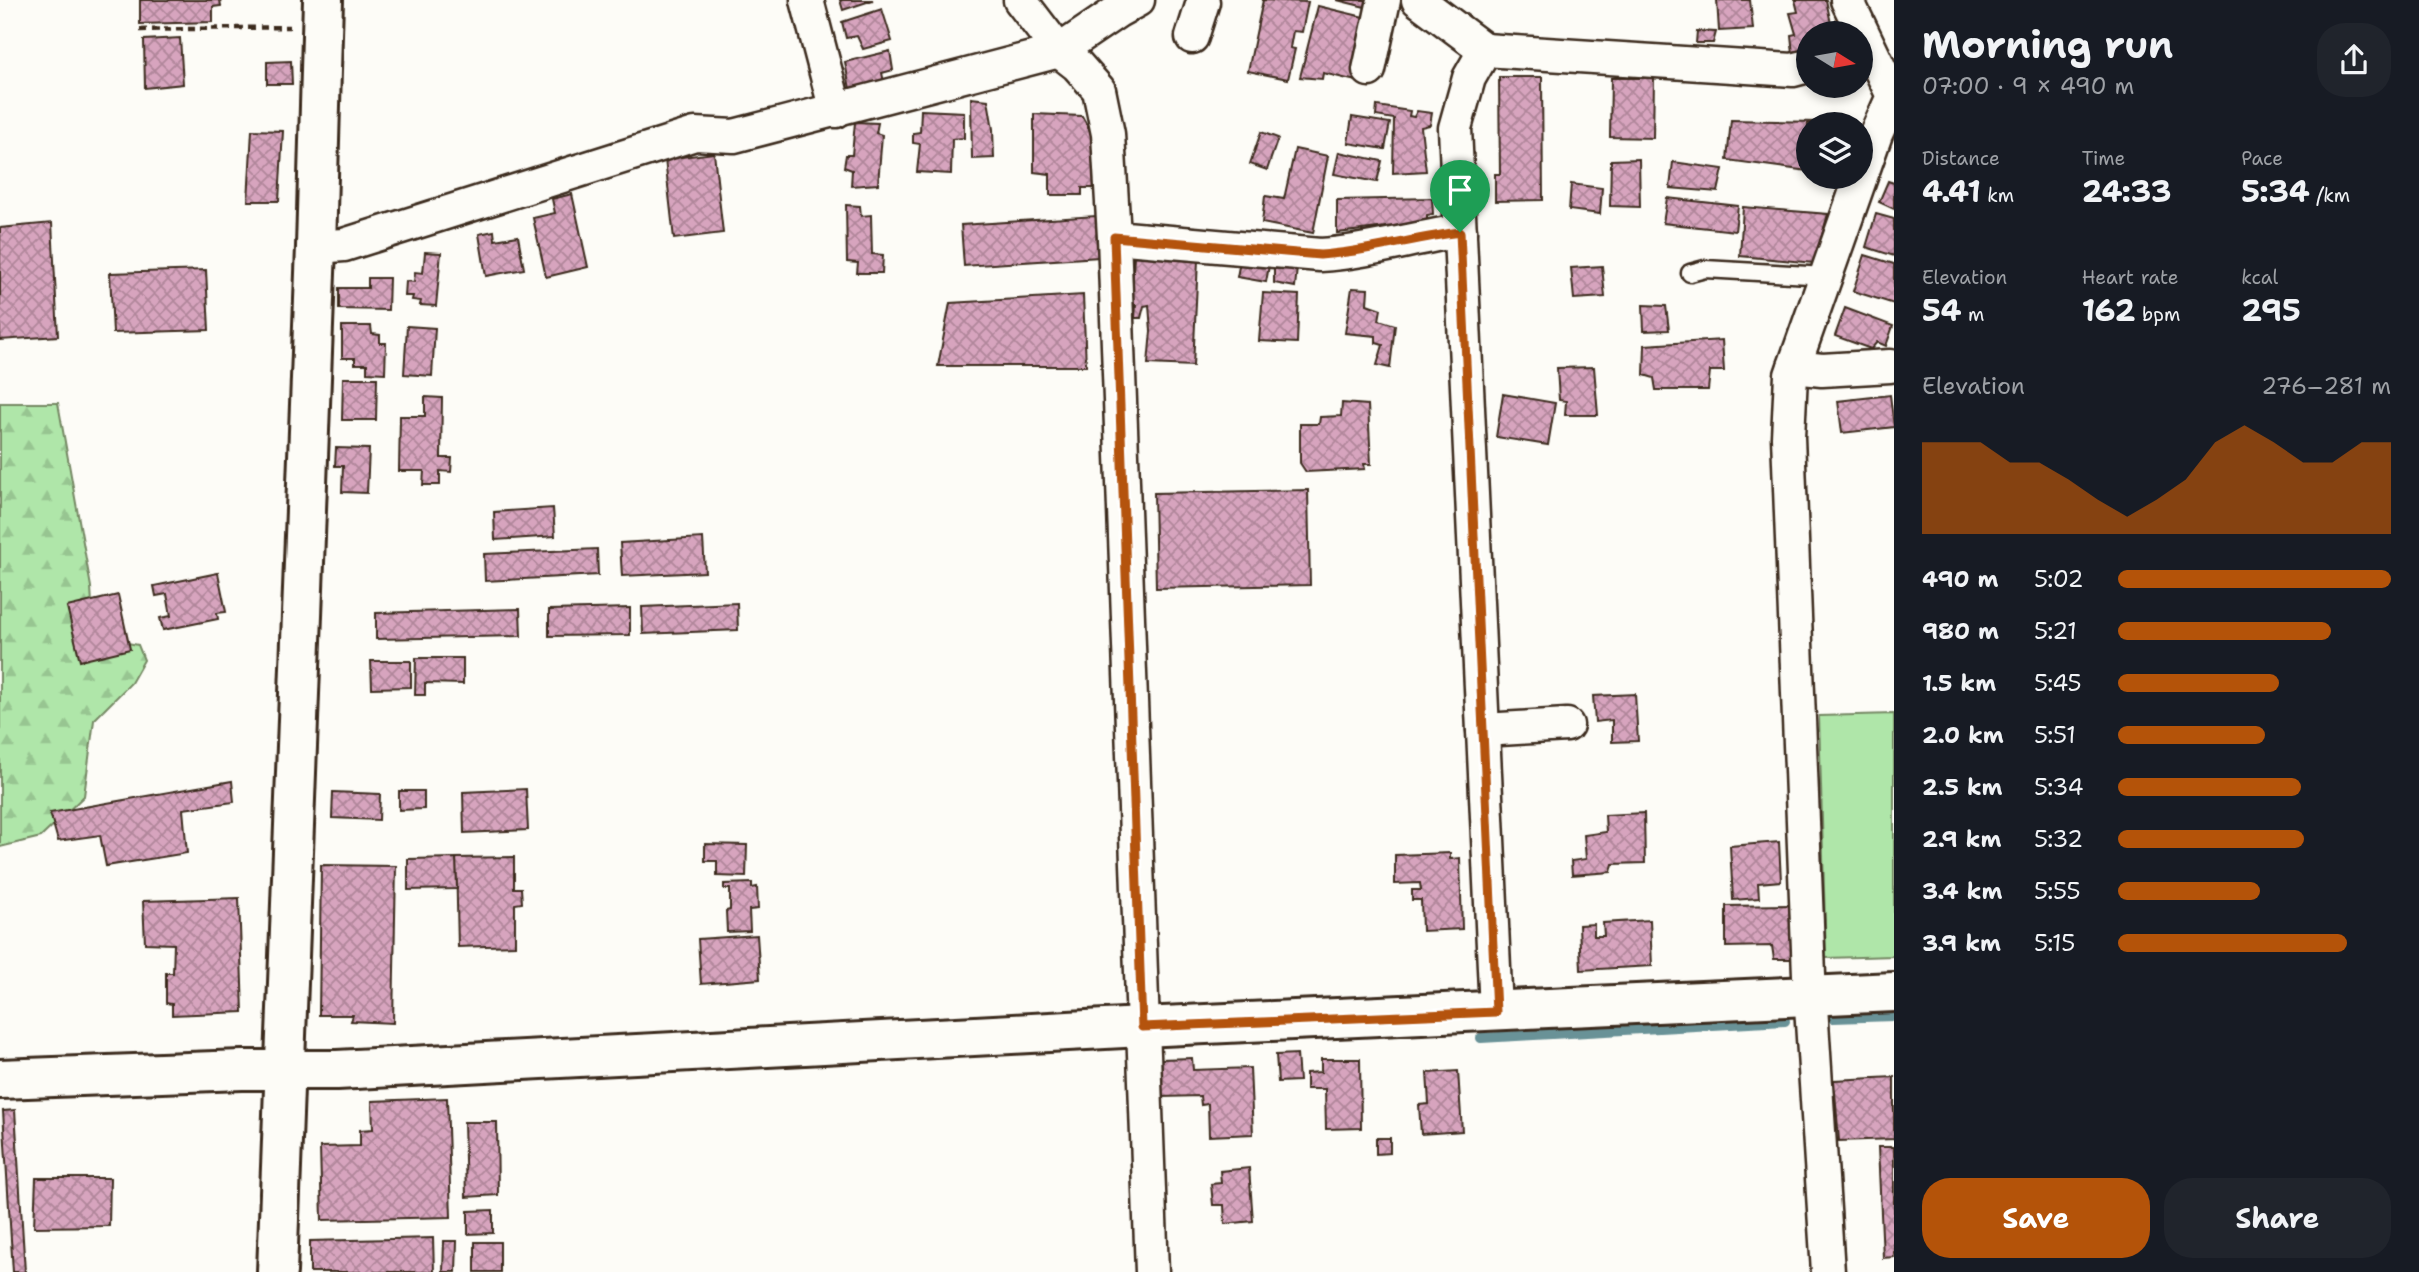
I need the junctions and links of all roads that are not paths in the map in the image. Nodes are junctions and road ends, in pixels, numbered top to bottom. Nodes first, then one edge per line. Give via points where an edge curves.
1 (807, 0) edge
2 (1020, 0) edge
3 (1138, 0) edge
4 (1384, 0) edge
5 (1418, 0) edge
6 (1847, 0) edge
7 (1200, 1) edge
8 (322, 13) edge
9 (1855, 21) edge
10 (1192, 37) dead end
11 (1485, 50) junction
12 (1059, 51) junction
13 (1873, 62) edge
14 (1796, 69) edge
15 (1369, 70) dead end
16 (1894, 97) edge
17 (836, 111) junction
18 (1460, 232) junction
19 (1114, 237) junction
20 (316, 247) junction
21 (1690, 273) dead end
22 (1826, 276) junction
23 (1890, 366) dead end
24 (1794, 367) junction
25 (1567, 725) dead end
26 (1483, 730) junction
27 (1894, 992) edge
28 (1810, 996) junction
29 (1496, 1012) junction
30 (1142, 1027) junction
31 (285, 1070) junction
32 (0, 1080) edge
33 (277, 1272) edge
34 (1152, 1272) edge
35 (1828, 1272) edge

1 - 17 street
2 - 12 street
3 - 12 street
4 - 15 street
5 - 11 street
6 - 9 street
7 - 10 street
8 - 20 street
11 - 14 street
11 - 18 street via 1469,78 1455,128
12 - 17 street
12 - 19 street via 1099,90 1108,134
13 - 16 street
16 - 22 street via 1876,134
17 - 20 street via 734,136 695,134 344,245
18 - 19 street via 1320,255
18 - 26 street
19 - 30 street
20 - 31 street
21 - 22 lane
22 - 24 street
23 - 24 street
24 - 28 street via 1788,437
25 - 26 street
26 - 29 street
27 - 28 street
28 - 29 street
28 - 35 street
29 - 30 street
30 - 31 street
30 - 34 street
31 - 32 street
31 - 33 street

